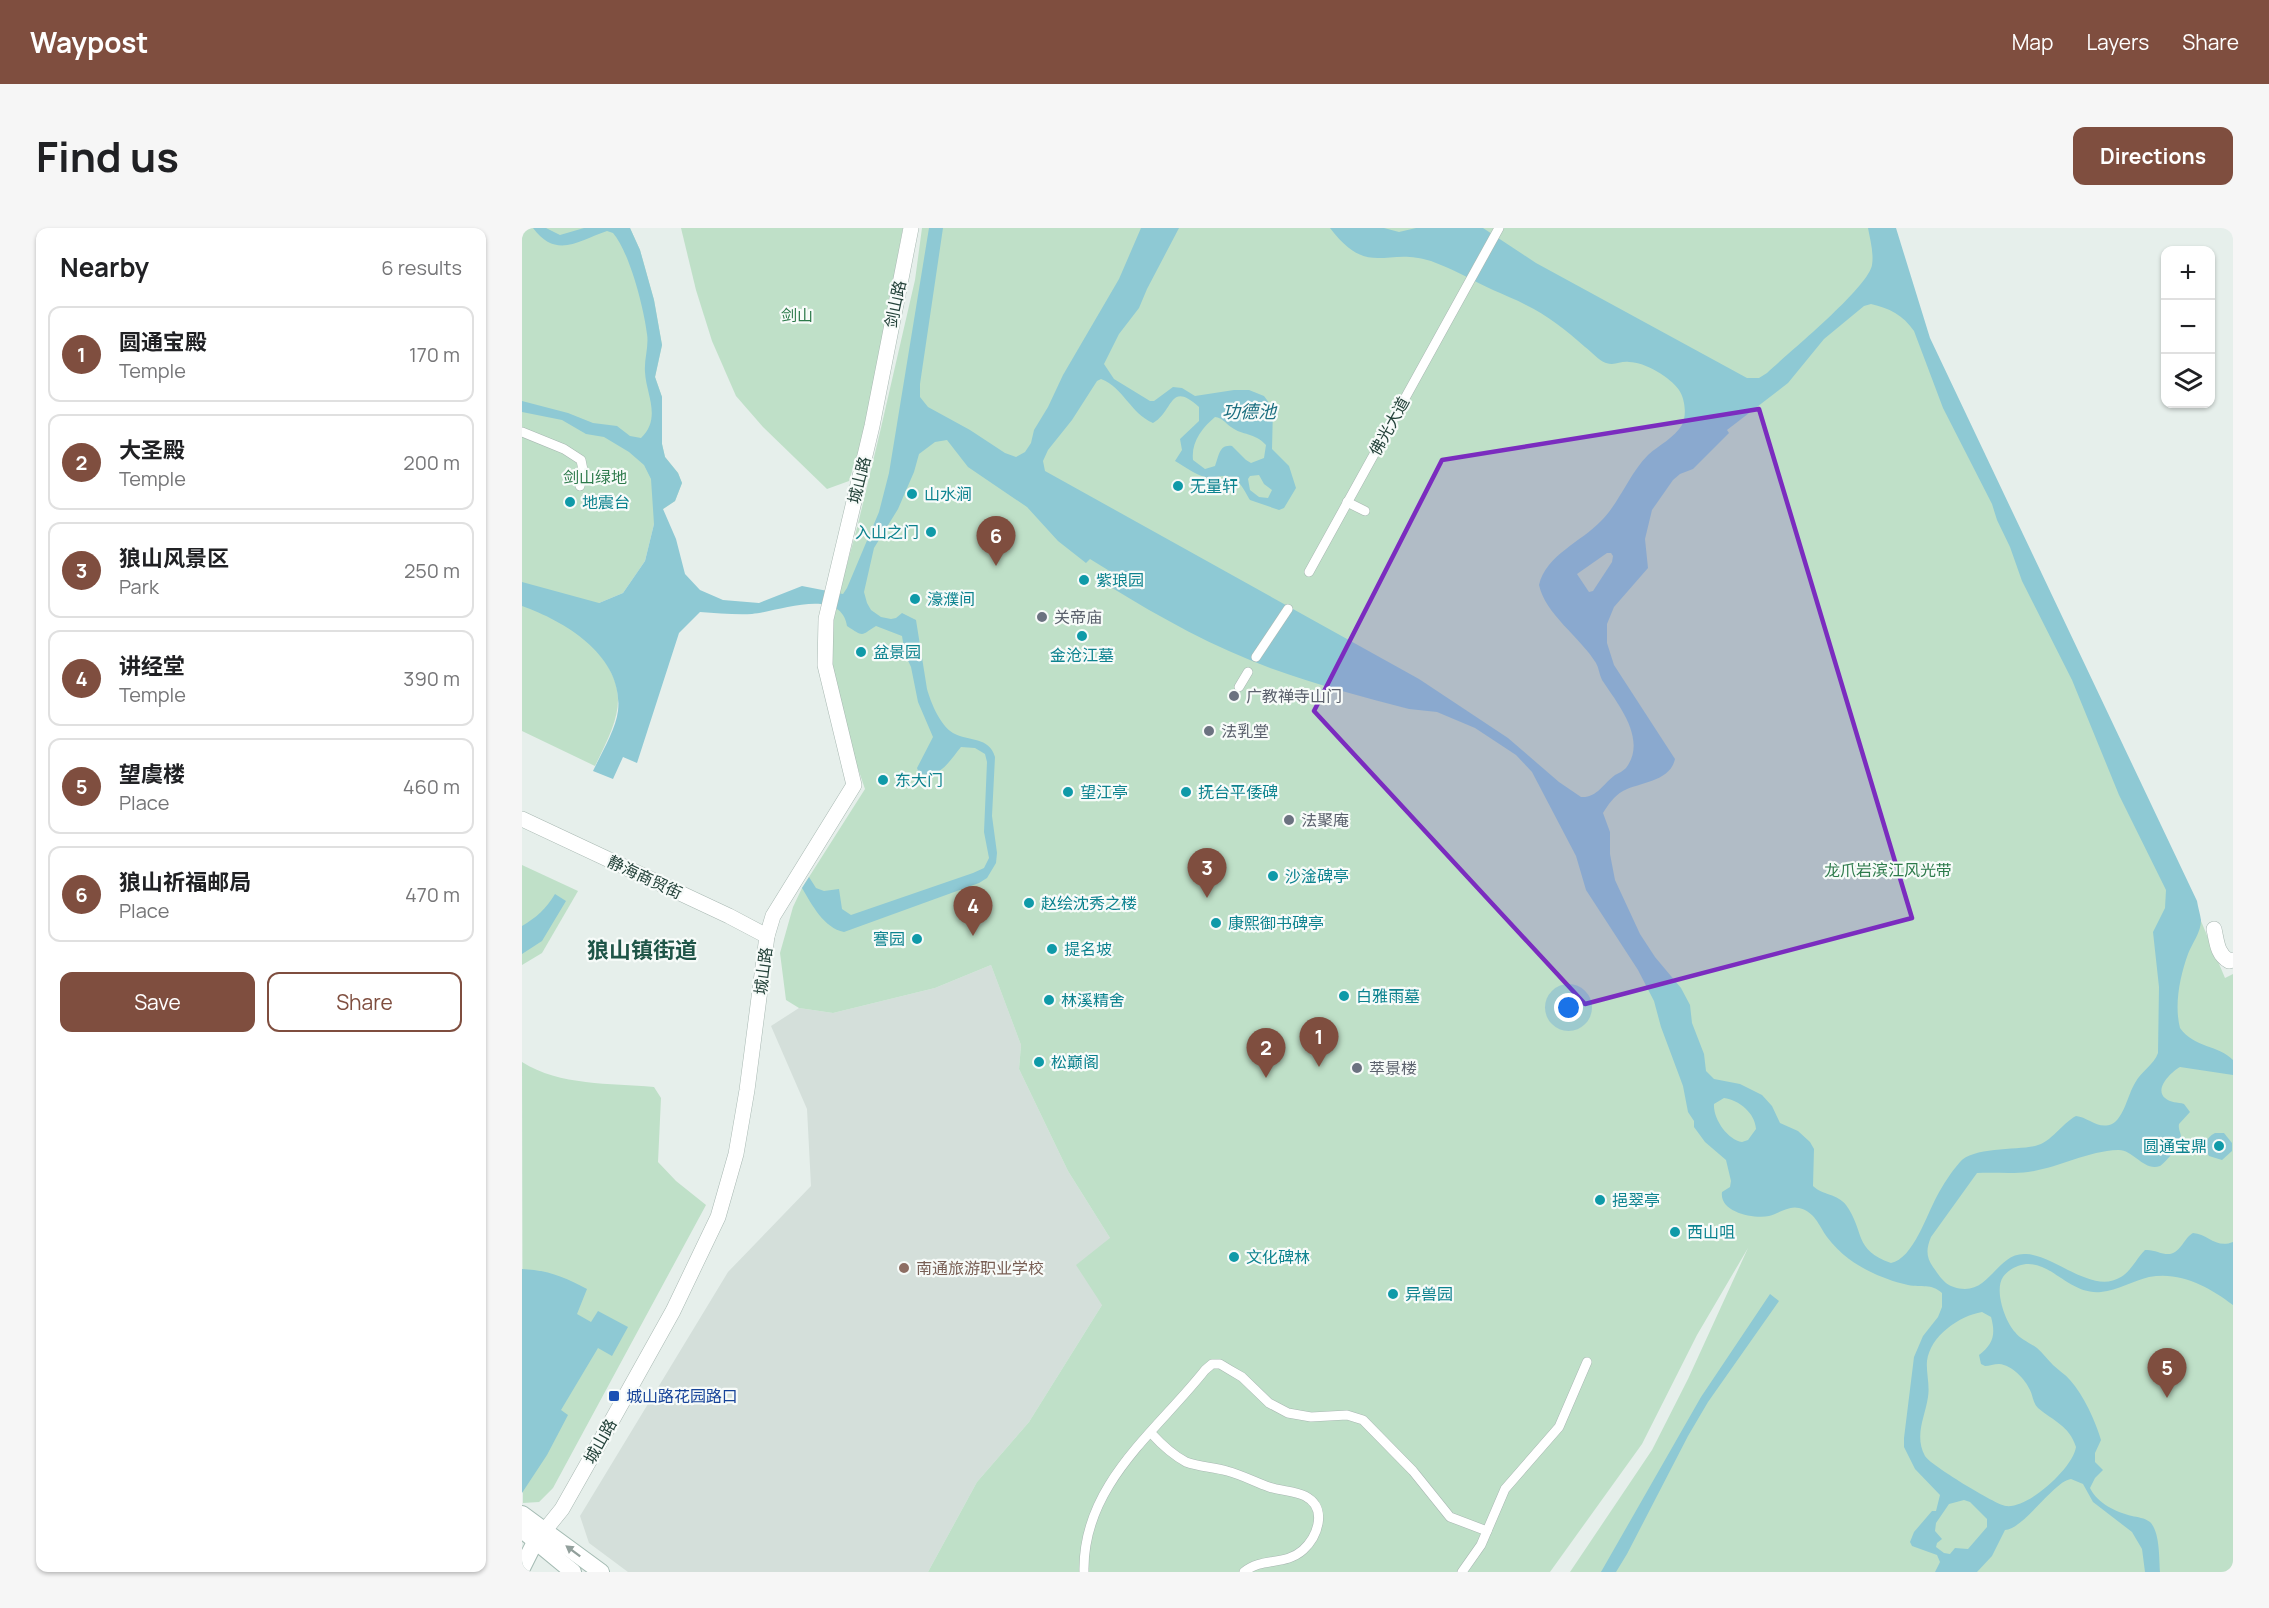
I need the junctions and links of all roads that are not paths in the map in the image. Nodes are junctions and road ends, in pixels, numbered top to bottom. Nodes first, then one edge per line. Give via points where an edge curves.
1 (911, 228) edge
2 (1499, 229) edge
3 (880, 380) joint
4 (522, 432) edge
5 (580, 486) dead end
6 (1347, 502) junction
7 (1365, 511) dead end
8 (1308, 572) dead end
9 (1288, 609) dead end
10 (1256, 657) dead end
11 (1248, 672) dead end
12 (1239, 687) dead end
13 (522, 819) edge
14 (2214, 929) dead end
15 (767, 936) junction
16 (2233, 960) edge
17 (1587, 1362) dead end
18 (1151, 1433) junction
19 (522, 1514) edge
20 (522, 1530) edge
21 (1487, 1532) junction
22 (534, 1541) edge
23 (522, 1568) edge
24 (573, 1572) edge
25 (601, 1572) edge
26 (1084, 1572) edge
27 (1244, 1572) edge
28 (1462, 1572) edge

1 - 3 street, 剑山路
2 - 6 street, 佛光大道
3 - 15 street, 城山路 via 825,619 825,665 854,785 773,916
4 - 5 street via 581,460 584,470
6 - 7 street
6 - 8 street, 佛光大道
9 - 10 street
11 - 12 street
13 - 15 street, 静海商贸街
14 - 16 street via 2219,953
15 - 22 street, 城山路 via 736,1154 718,1217 673,1311 562,1509
17 - 21 street via 1559,1427 1505,1489
18 - 21 street via 1205,1370 1212,1364 1220,1365 1242,1377 1279,1409 1298,1415 1347,1415 1363,1420 1413,1471 1450,1517
18 - 26 street via 1115,1473 1102,1495 1086,1539
18 - 27 street via 1186,1462 1302,1494 1314,1503 1318,1524 1305,1548 1289,1560 1256,1564
19 - 22 main road
20 - 22 main road
21 - 28 street
22 - 23 main road, 城山路
22 - 24 main road
25 -> 22 main road

